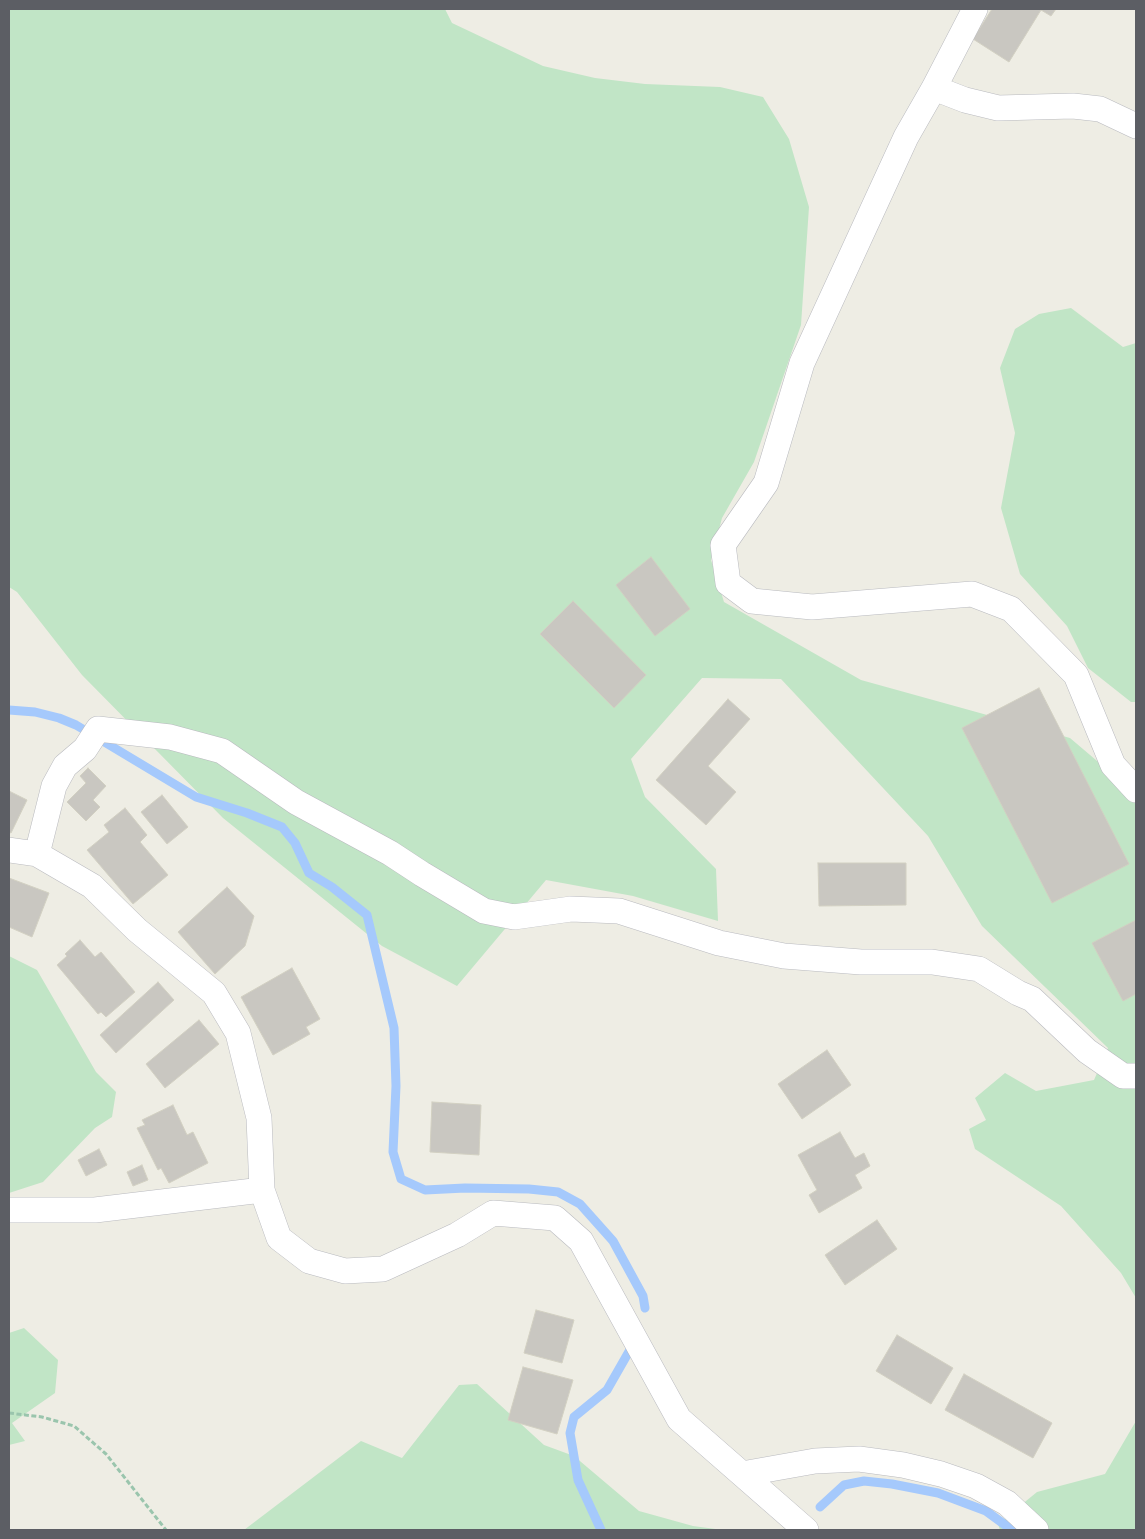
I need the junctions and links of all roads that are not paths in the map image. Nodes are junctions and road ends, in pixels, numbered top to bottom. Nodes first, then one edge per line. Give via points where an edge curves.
1 (975, 9) edge
2 (934, 88) junction
3 (1136, 126) edge
4 (1136, 790) edge
5 (9, 850) edge
6 (37, 854) junction
7 (1136, 1076) edge
8 (262, 1190) junction
9 (9, 1210) edge
10 (742, 1474) junction
11 (806, 1530) edge
12 (1036, 1530) edge

1 - 2 street
2 - 3 street via 998,108 1073,106 1100,110
2 - 4 street via 906,137 802,363 766,483 723,545 728,583 752,601 812,607 972,594 1011,608 1076,675 1114,765
5 - 6 street
6 - 7 street via 54,786 65,766 91,739 170,737 222,751 296,802 484,911 514,917 571,909 619,911 719,943 784,956 861,962 932,962 979,969 1032,999 1087,1051 1123,1076
6 - 8 street via 92,886 137,930 214,993 238,1033 257,1109
8 - 9 street via 95,1210
8 - 10 street via 279,1238 309,1261 345,1272 383,1269 457,1235 493,1213 555,1218 580,1241 679,1419
10 - 11 street
10 - 12 street via 815,1461 859,1459 903,1465 976,1486 1007,1504

